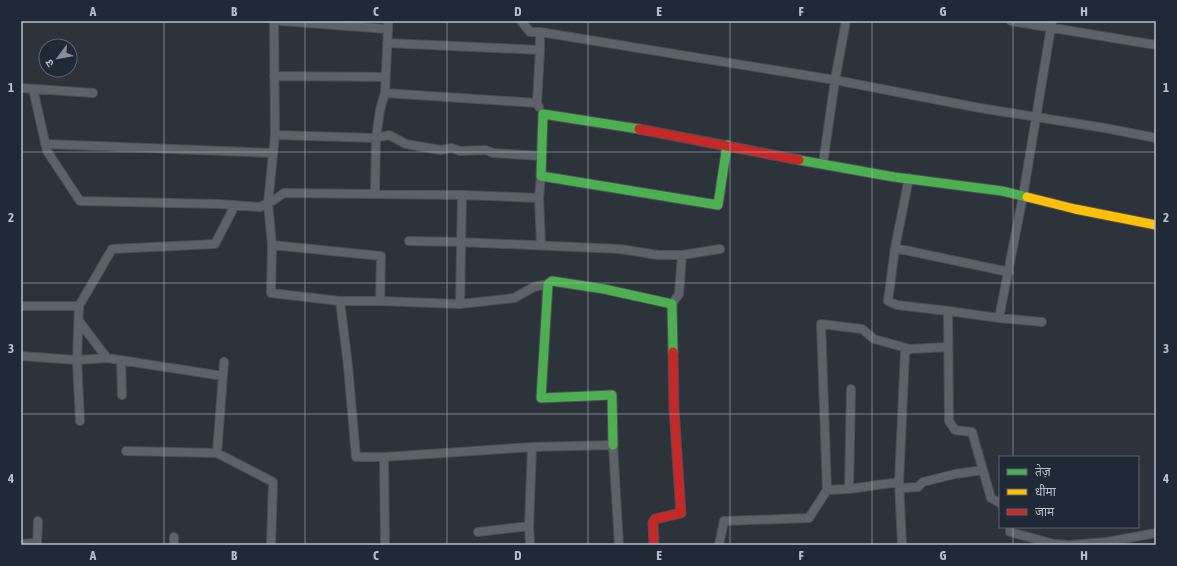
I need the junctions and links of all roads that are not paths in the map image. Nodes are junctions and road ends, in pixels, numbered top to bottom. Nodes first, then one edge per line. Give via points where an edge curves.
1 (274, 21) edge
2 (281, 21) edge
3 (521, 21) edge
4 (846, 21) edge
5 (1011, 21) edge
6 (388, 25) edge
7 (1052, 25) edge
8 (540, 32) junction
9 (387, 43) junction
10 (1156, 45) edge
11 (540, 50) junction
12 (274, 76) junction
13 (386, 77) junction
14 (835, 80) junction
15 (21, 88) edge
16 (33, 89) junction
17 (93, 93) dead end
18 (385, 94) junction
19 (537, 103) junction
20 (543, 114) junction
21 (1036, 117) junction
22 (274, 135) junction
23 (376, 138) junction
24 (1156, 138) edge
25 (45, 144) junction
26 (727, 145) junction
27 (273, 153) junction
28 (542, 156) junction
29 (823, 164) junction
30 (541, 176) junction
31 (909, 178) junction
32 (375, 193) junction
33 (462, 195) junction
34 (1023, 196) junction
35 (538, 198) junction
36 (268, 203) junction
37 (235, 205) junction
38 (1156, 225) edge
39 (409, 241) dead end
40 (460, 242) junction
41 (272, 245) junction
42 (541, 246) junction
43 (895, 248) junction
44 (720, 249) dead end
45 (682, 255) junction
46 (1009, 272) junction
47 (548, 284) junction
48 (380, 301) junction
49 (340, 302) junction
50 (460, 304) junction
51 (672, 304) junction
52 (21, 306) edge
53 (79, 306) junction
54 (948, 311) junction
55 (1000, 318) junction
56 (79, 322) junction
57 (1042, 322) dead end
58 (948, 347) junction
59 (910, 349) junction
60 (21, 356) edge
61 (107, 358) junction
62 (77, 360) junction
63 (121, 361) junction
64 (224, 362) dead end
65 (224, 376) junction
66 (851, 389) dead end
67 (122, 395) dead end
68 (80, 421) dead end
69 (613, 444) junction
70 (532, 447) junction
71 (126, 451) dead end
72 (217, 453) junction
73 (384, 457) junction
74 (983, 470) junction
75 (900, 485) junction
76 (849, 489) junction
77 (827, 490) junction
78 (999, 502) edge
79 (38, 521) dead end
80 (529, 526) junction
81 (1010, 528) edge
82 (478, 532) dead end
83 (1156, 533) edge
84 (1106, 543) edge
85 (21, 544) edge
86 (37, 544) edge
87 (1054, 544) edge
88 (271, 545) edge
89 (385, 545) edge
90 (530, 545) edge
91 (619, 545) edge
92 (654, 545) edge
93 (719, 545) edge
94 (902, 545) edge
95 (1069, 545) edge

1 - 12 street
2 - 6 street
3 - 8 street via 530,32
4 - 14 street
5 - 7 street
6 - 9 street
7 - 10 street
7 - 21 street
8 - 11 street
8 - 14 street
9 - 11 street
9 - 13 street
11 - 19 street
12 - 13 street
12 - 22 street
13 - 18 street
14 - 21 street
14 - 29 street
15 - 16 street
16 - 17 street
16 - 25 street
18 - 19 street
18 - 23 street
19 - 20 street
20 - 26 street
20 - 28 street
21 - 24 street
21 - 34 street
22 - 23 street
22 - 27 street
23 - 28 street via 389,135 406,144 440,150 486,150
23 - 32 street
25 - 27 street
25 - 37 street via 46,150 80,201
26 - 29 street
26 - 30 street via 718,205
27 - 36 street
28 - 30 street
29 - 31 street
30 - 35 street
31 - 34 street
31 - 43 street
32 - 33 street
32 - 36 street via 284,193
33 - 35 street
33 - 40 street
34 - 38 street
34 - 46 street
35 - 42 street
36 - 37 street via 260,208
36 - 41 street
37 - 53 street via 215,244 112,249
39 - 40 street
40 - 42 street
40 - 50 street
41 - 48 street via 381,256
41 - 49 street via 271,293
42 - 45 street via 620,248 658,255
43 - 46 street
43 - 54 street via 888,301 898,305
44 - 45 street
45 - 51 street via 678,294
46 - 55 street
47 - 50 street via 534,287 514,298
47 - 51 street via 552,281 604,289
47 - 69 street via 541,398 612,395
48 - 49 street
48 - 50 street
49 - 73 street via 356,457
51 - 92 street via 674,409 681,513 655,519
52 - 53 street
53 - 56 street
54 - 55 street
54 - 58 street
55 - 57 street
56 - 61 street
56 - 62 street
58 - 59 street
58 - 74 street via 949,421 955,430 972,432
59 - 75 street via 904,352
59 - 77 street via 874,339 862,329 821,324
60 - 62 street
61 - 62 street
61 - 63 street
62 - 68 street
63 - 65 street
63 - 67 street
64 - 65 street
65 - 72 street
66 - 76 street
69 - 70 street
69 - 91 street
70 - 73 street
70 - 80 street
71 - 72 street
72 - 88 street via 273,482
73 - 89 street
74 - 75 street via 930,480 918,486
74 - 78 street via 991,498
75 - 76 street
75 - 94 street
76 - 77 street
77 - 93 street via 809,518 724,521
79 - 86 street
80 - 82 street
80 - 90 street
81 - 87 street via 1010,532
83 - 84 street
84 - 95 street
85 - 86 street
87 - 95 street

